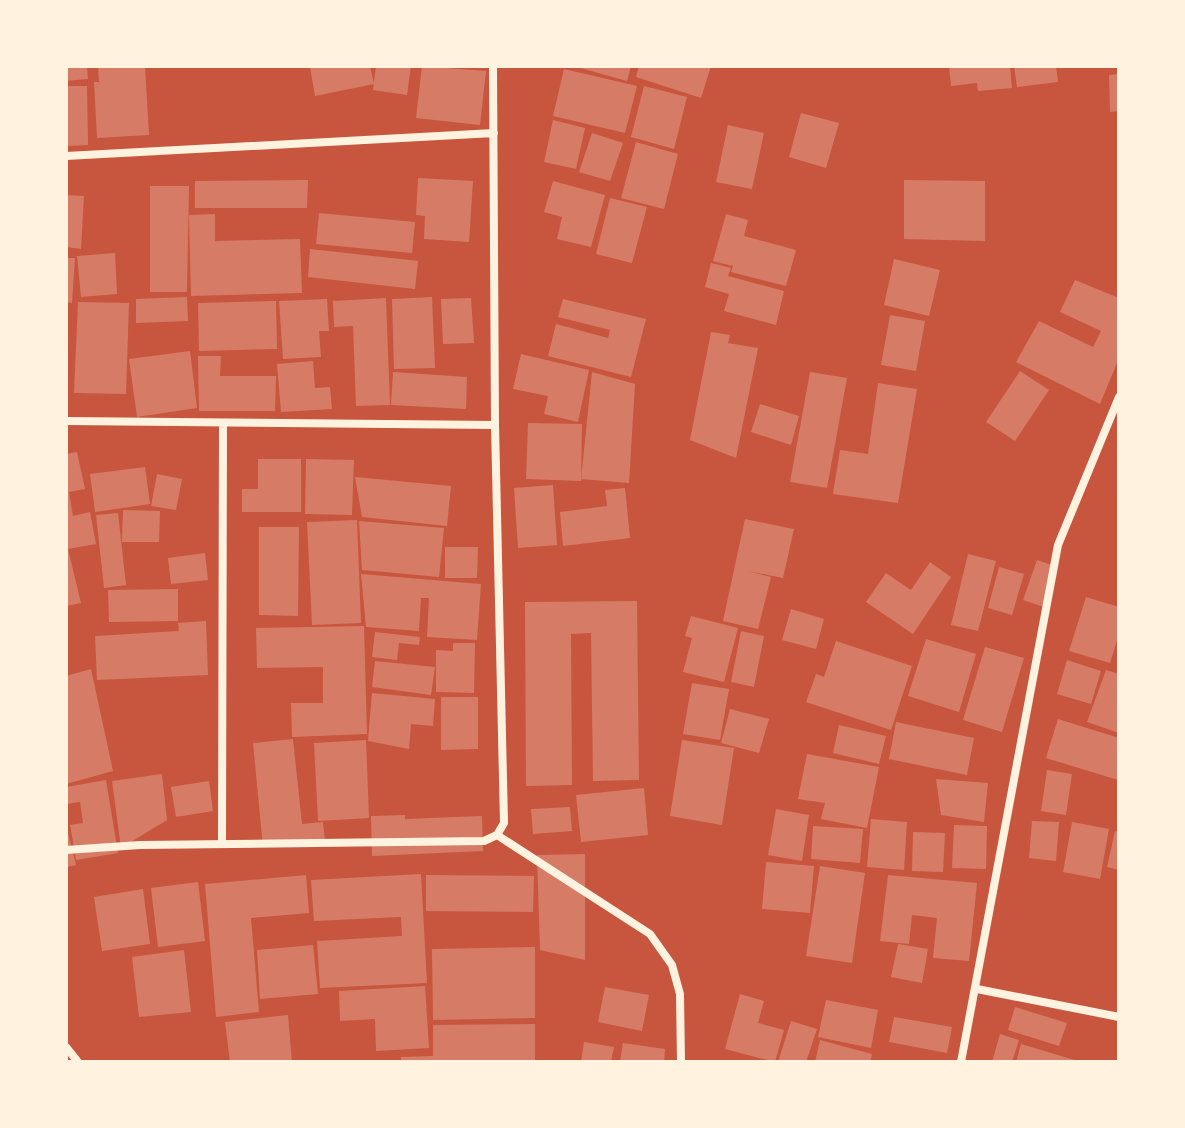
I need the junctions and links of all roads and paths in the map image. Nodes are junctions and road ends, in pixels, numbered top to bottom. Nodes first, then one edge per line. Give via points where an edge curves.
1 (493, 66) edge
2 (494, 133) junction
3 (66, 156) edge
4 (1119, 397) edge
5 (66, 421) edge
6 (223, 423) junction
7 (495, 425) junction
8 (497, 835) junction
9 (222, 844) junction
10 (66, 850) edge
11 (977, 989) junction
12 (1119, 1017) edge
13 (66, 1047) edge
14 (78, 1062) edge
15 (681, 1062) edge
16 (961, 1062) edge

1 - 2 street
2 - 3 street
2 - 7 street
4 - 11 street via 1058,545
5 - 6 street
6 - 7 street
6 - 9 street
7 - 8 street via 504,823
8 - 9 street via 484,841
8 - 15 street via 650,934 672,965 680,994
9 - 10 street
11 - 12 street
11 - 16 street
13 - 14 street

